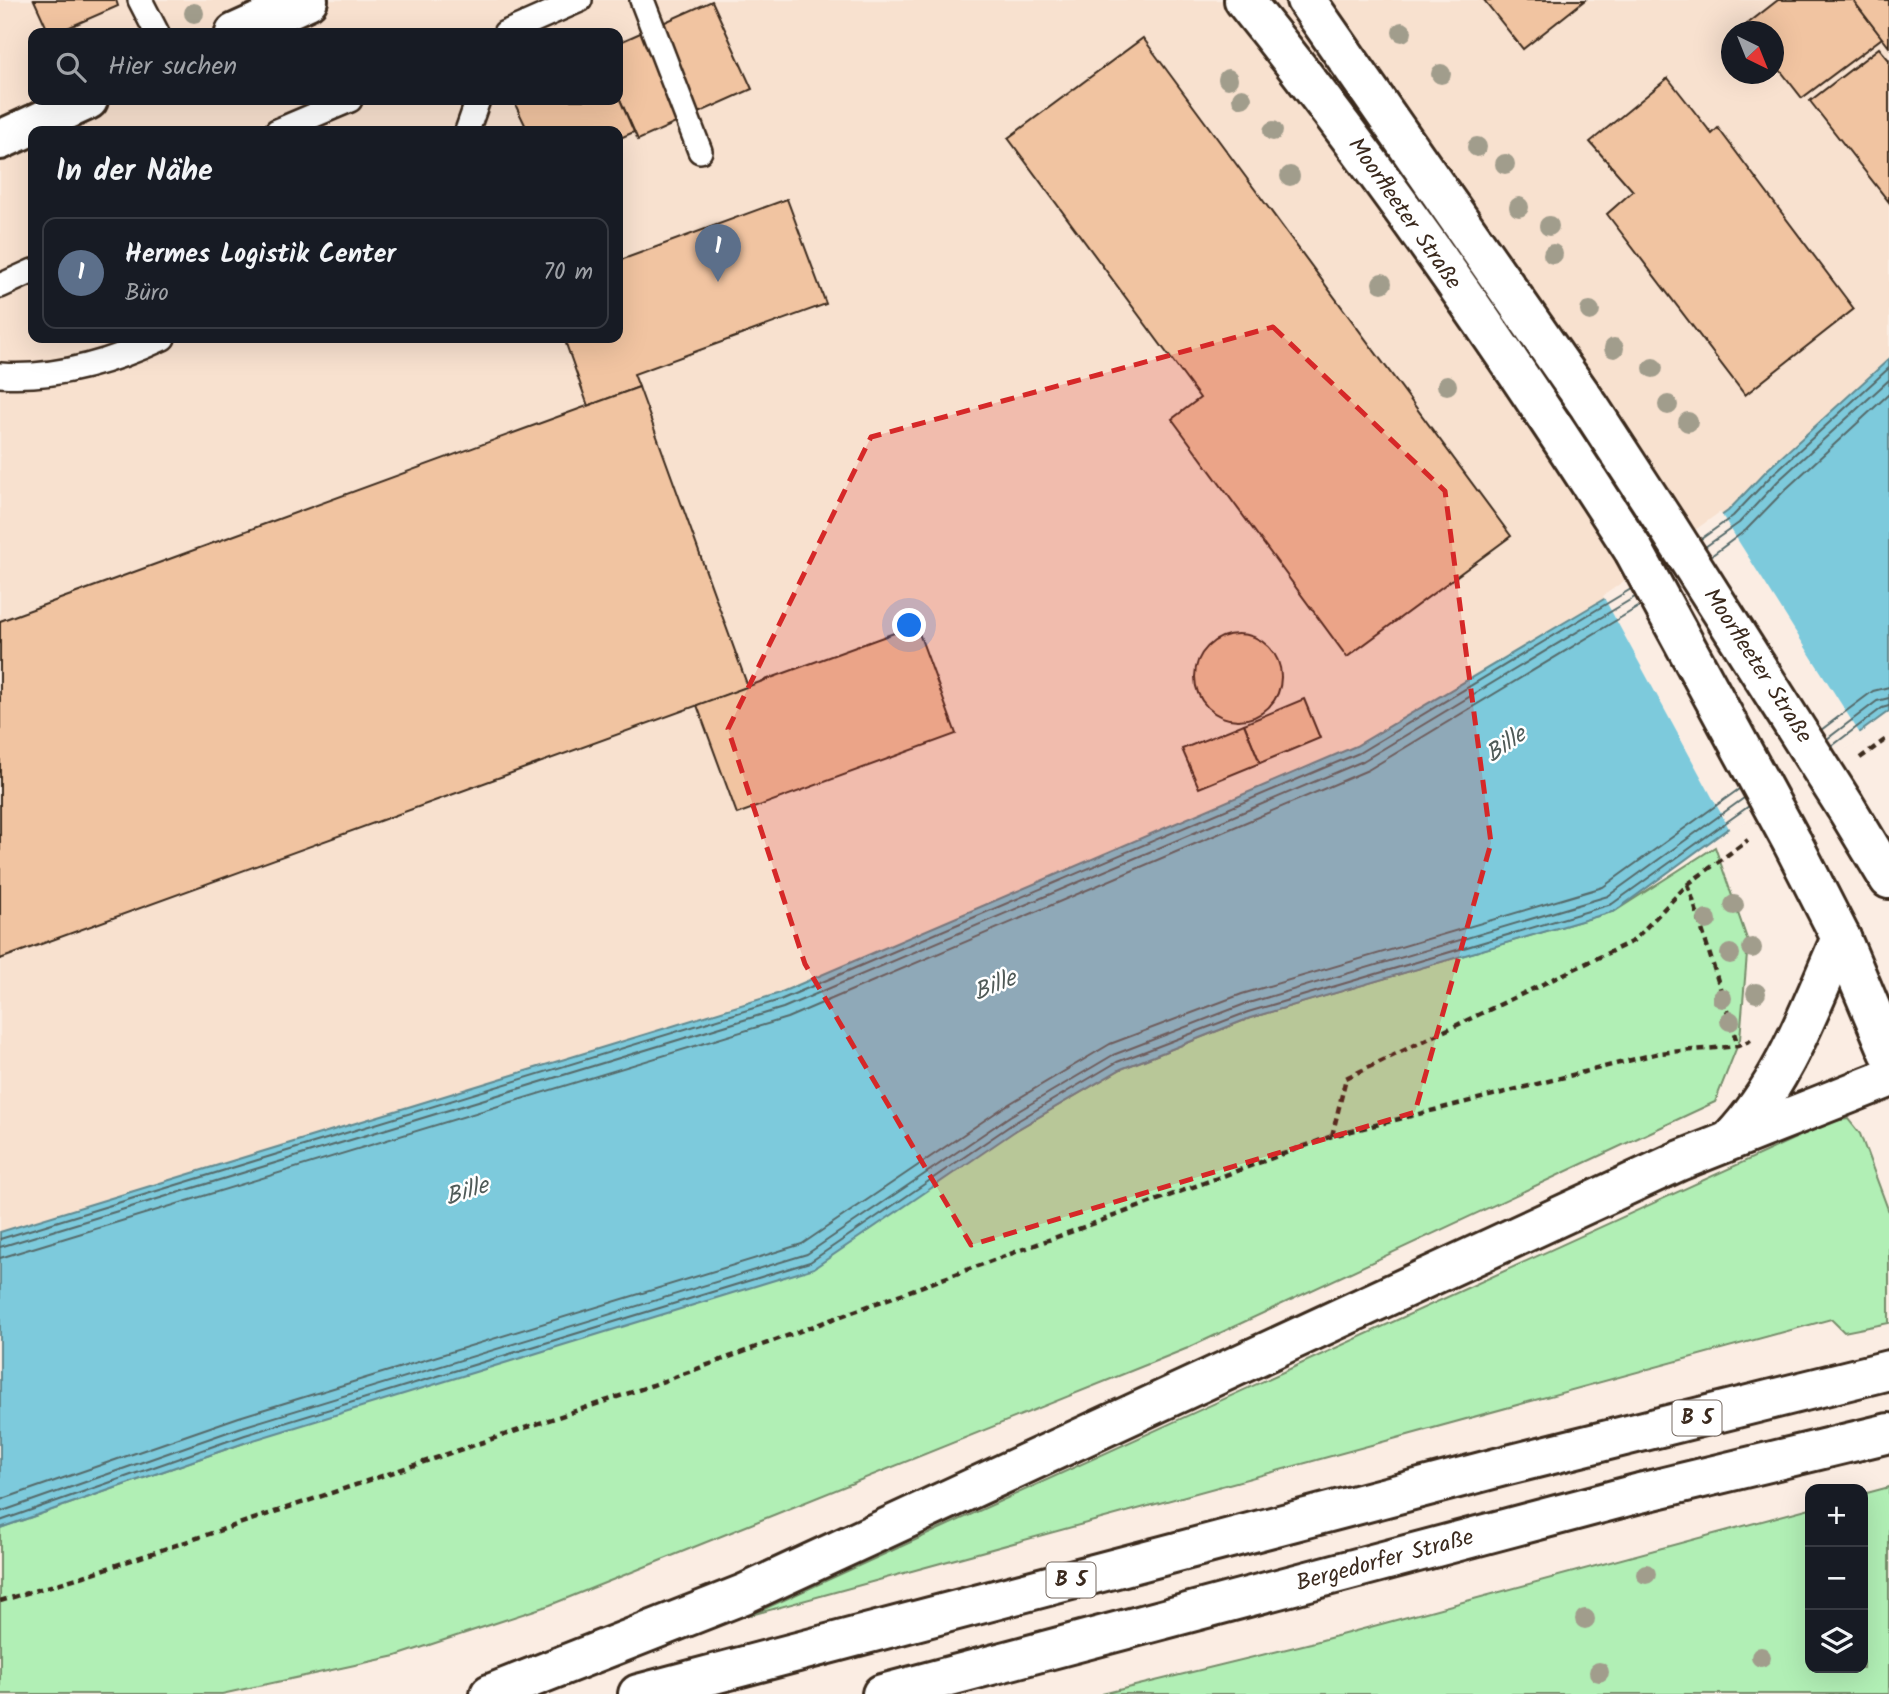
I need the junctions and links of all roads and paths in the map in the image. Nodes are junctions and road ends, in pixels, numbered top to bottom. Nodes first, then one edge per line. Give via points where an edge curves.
1 (140, 0) edge
2 (308, 0) edge
3 (580, 0) edge
4 (642, 0) edge
5 (1244, 0) edge
6 (1306, 0) edge
7 (154, 28) edge
8 (246, 28) edge
9 (516, 28) edge
10 (77, 105) edge
11 (338, 105) edge
12 (476, 105) edge
13 (31, 126) edge
14 (289, 126) edge
15 (469, 126) edge
16 (28, 127) edge
17 (0, 140) edge
18 (700, 151) dead end
19 (28, 273) edge
20 (0, 286) edge
21 (151, 343) edge
22 (0, 375) edge
23 (1889, 737) edge
24 (1856, 761) dead end
25 (1755, 835) dead end
26 (1884, 871) edge
27 (1688, 884) junction
28 (1840, 938) junction
29 (1738, 1046) dead end
30 (1724, 1047) dead end
31 (1889, 1052) edge
32 (1889, 1078) edge
33 (1332, 1136) junction
34 (1729, 1140) junction
35 (1889, 1370) edge
36 (1889, 1433) edge
37 (0, 1601) edge
38 (490, 1694) edge
39 (638, 1694) edge
40 (882, 1694) edge

1 - 7 lane
2 - 8 main road
3 - 9 lane
4 - 18 lane
5 - 28 main road, Moorfleeter Straße, bridge via 1316,89 1558,431 1634,551
6 - 26 main road, Moorfleeter Straße, bridge via 1589,407
10 - 13 main road
11 - 14 lane
12 - 15 lane
16 - 17 main road
19 - 20 lane
21 - 22 lane via 104,362
23 - 24 path
25 - 27 path
27 - 29 path
27 - 33 path via 1633,941 1346,1078
28 - 31 main road
28 - 34 main road via 1778,1073 1750,1118
30 - 33 path via 1659,1054
32 - 34 main road
33 - 37 path via 653,1385 84,1577
34 - 38 main road via 744,1594
35 - 39 main road, B 5 via 1504,1466
36 - 40 main road, Bergedorfer Straße via 1626,1497

